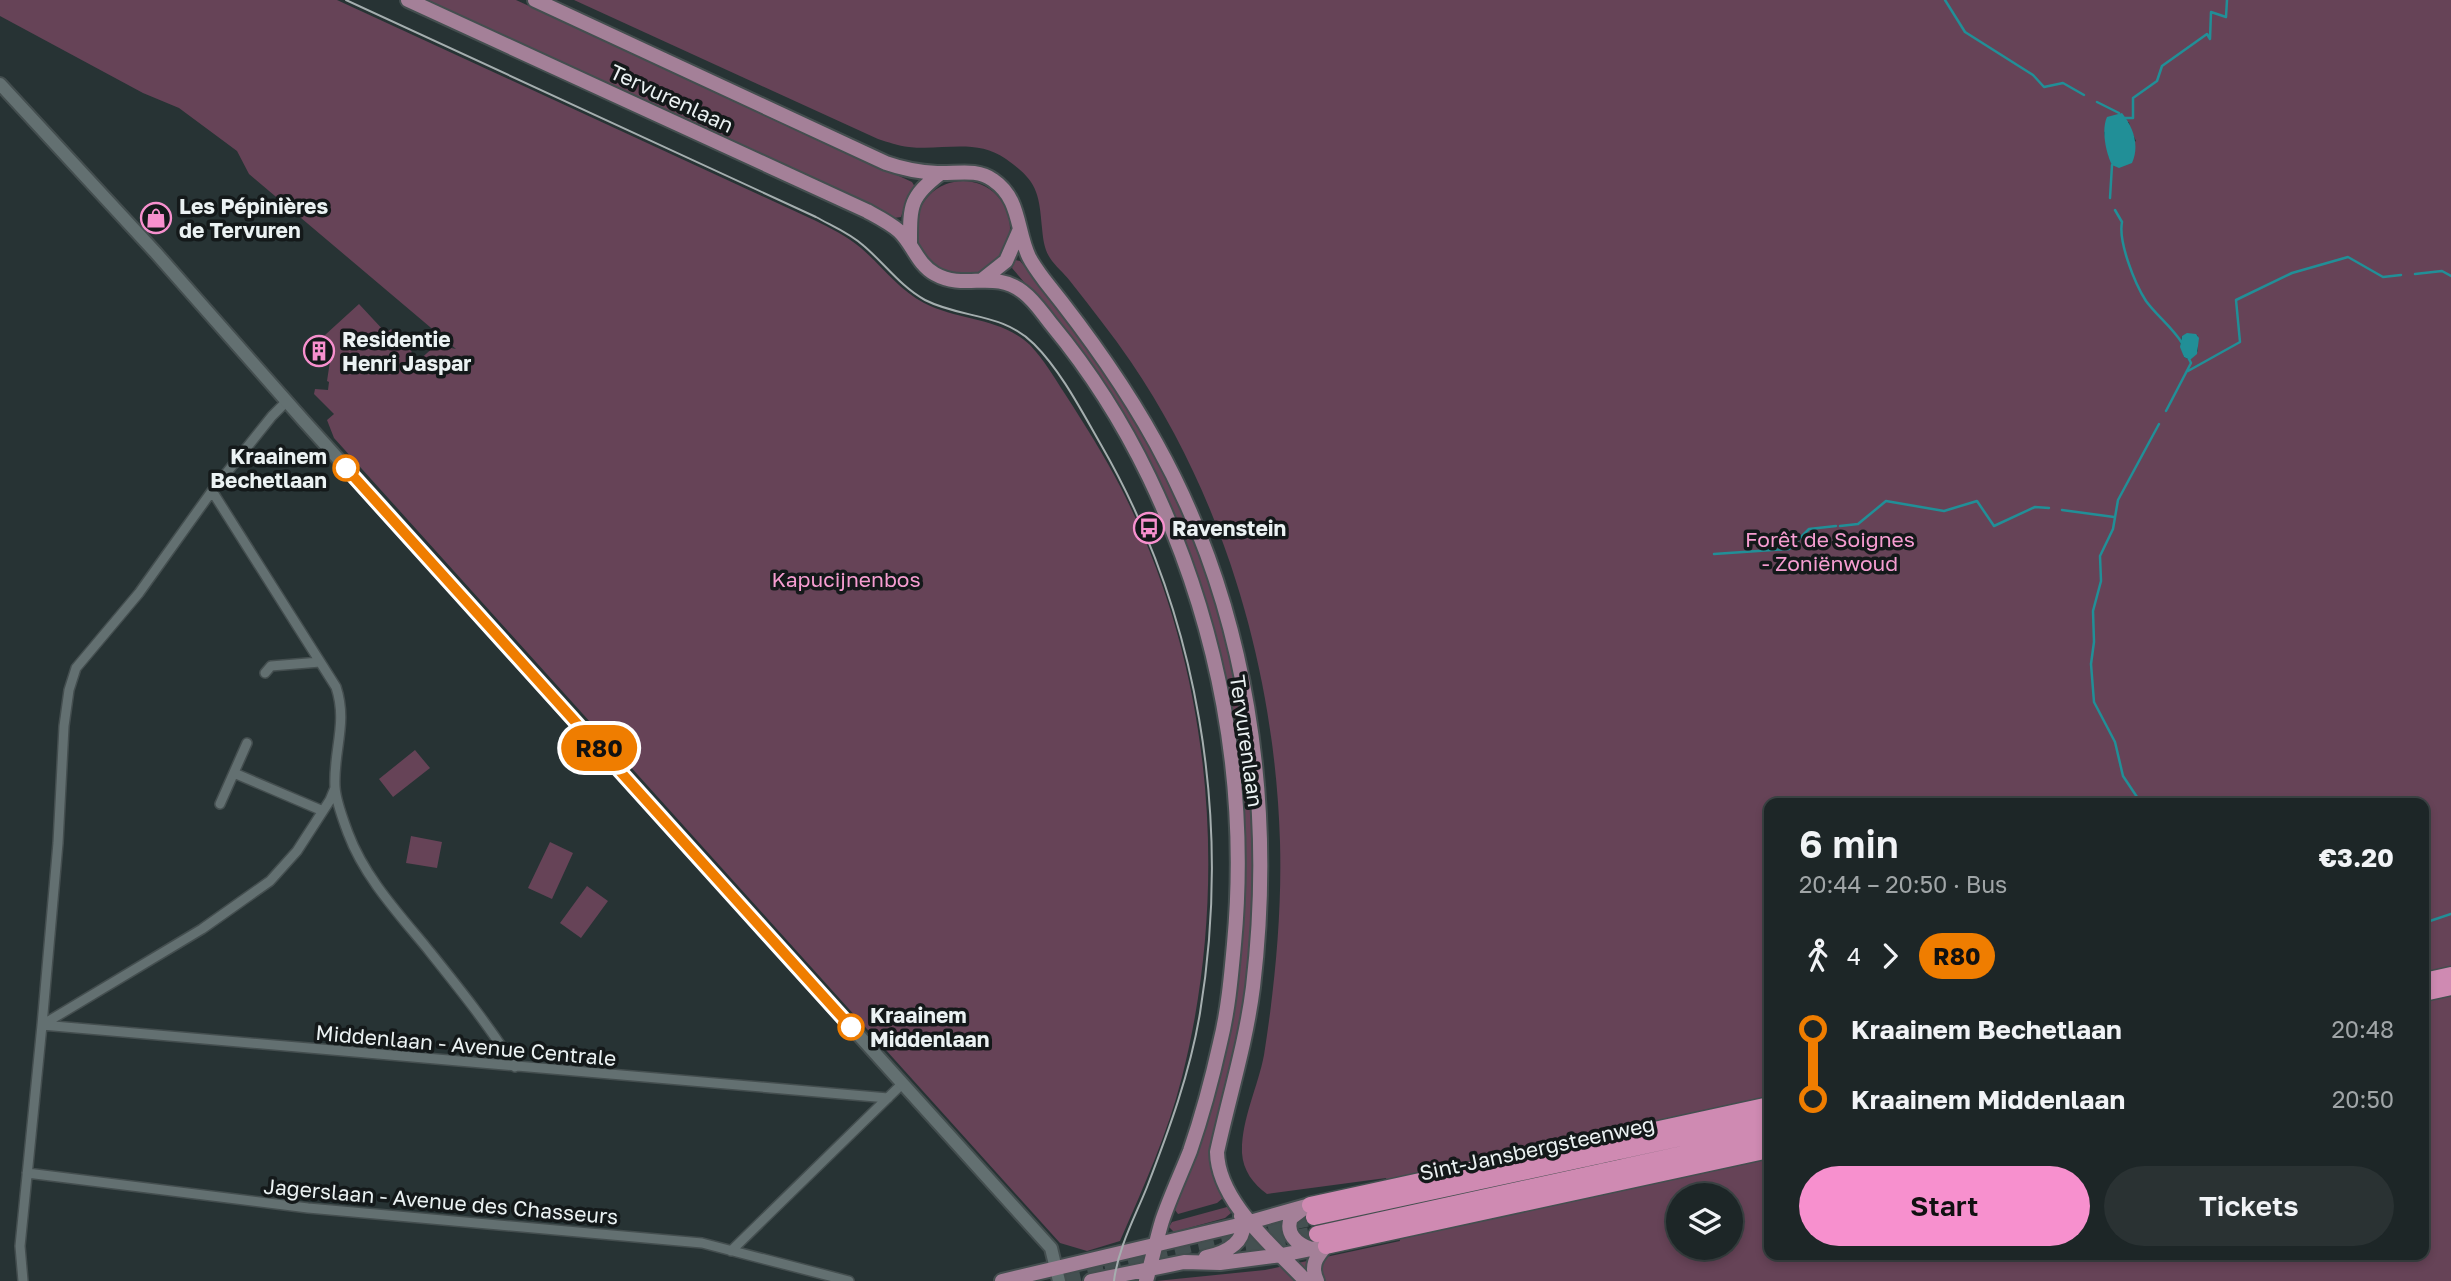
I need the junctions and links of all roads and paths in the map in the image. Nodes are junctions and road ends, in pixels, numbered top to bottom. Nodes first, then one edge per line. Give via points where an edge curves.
1 (408, 0) edge
2 (534, 0) edge
3 (0, 84) edge
4 (941, 173) junction
5 (1020, 229) junction
6 (910, 247) junction
7 (980, 280) junction
8 (286, 401) junction
9 (212, 491) junction
10 (320, 662) junction
11 (265, 673) dead end
12 (247, 743) dead end
13 (234, 772) junction
14 (335, 788) junction
15 (220, 804) dead end
16 (323, 811) junction
17 (2451, 975) edge
18 (2429, 980) edge
19 (2451, 987) edge
20 (2429, 992) edge
21 (42, 1025) junction
22 (515, 1067) junction
23 (902, 1084) junction
24 (888, 1098) junction
25 (1764, 1106) edge
26 (1764, 1120) edge
27 (1764, 1136) edge
28 (1764, 1151) edge
29 (27, 1173) junction
30 (1247, 1223) junction
31 (1316, 1230) junction
32 (1155, 1244) junction
33 (731, 1251) junction
34 (1282, 1255) junction
35 (1184, 1262) junction
36 (1058, 1275) edge
37 (1148, 1275) edge
38 (1123, 1278) edge
39 (23, 1281) edge
40 (849, 1281) edge
41 (1002, 1281) edge
42 (1091, 1281) tunnel mouth
43 (1306, 1281) edge
44 (1317, 1281) edge

1 - 6 main road, Tervurenlaan via 867,211 900,232
2 - 4 main road, Tervurenlaan via 886,163
3 - 8 street
4 - 5 main road, Tervurenlaan via 991,178 1013,201
4 - 6 main road via 921,189 912,204
5 - 7 main road via 1006,261
5 - 30 main road, Tervurenlaan via 1034,267 1085,331 1158,445 1213,574 1241,676 1256,766 1259,917 1252,990 1217,1152 1230,1198
6 - 7 main road, Tervurenlaan via 932,272 955,281
7 - 32 main road, Tervurenlaan via 999,280 1026,294 1068,344 1140,458 1193,582 1228,730 1239,844 1230,983 1205,1101
8 - 9 street
8 - 23 street
9 - 10 street
9 - 21 street via 139,593 76,668 64,726
10 - 11 street via 271,666
10 - 14 street via 341,703
12 - 13 street
13 - 15 street
13 - 16 street
14 - 16 street
14 - 22 street via 359,858 387,901 487,1023
16 - 21 street via 271,881 202,929
17 - 18 highway
19 - 20 highway
21 - 22 street, Middenlaan - Avenue Centrale
21 - 29 street
22 - 24 street, Middenlaan - Avenue Centrale
23 - 24 street
23 - 36 street via 1051,1248
24 - 33 street
25 - 31 highway
26 - 31 highway, Sint-Jansbergsteenweg
27 - 31 highway, Sint-Jansbergsteenweg
28 - 31 highway
29 - 33 street, Jagerslaan - Avenue des Chasseurs via 308,1208 702,1243
29 - 39 street via 20,1245
30 - 31 main road
30 - 32 main road
30 - 34 main road
30 - 35 main road via 1230,1250
31 - 34 main road
31 - 44 main road via 1318,1255 1313,1266
32 - 36 main road
32 - 37 main road, Tervurenlaan
33 - 40 street, Jagerslaan - Avenue des Chasseurs
34 - 35 main road via 1220,1264
34 - 43 main road
35 - 37 main road
36 - 41 main road
37 - 38 main road
38 - 42 main road

